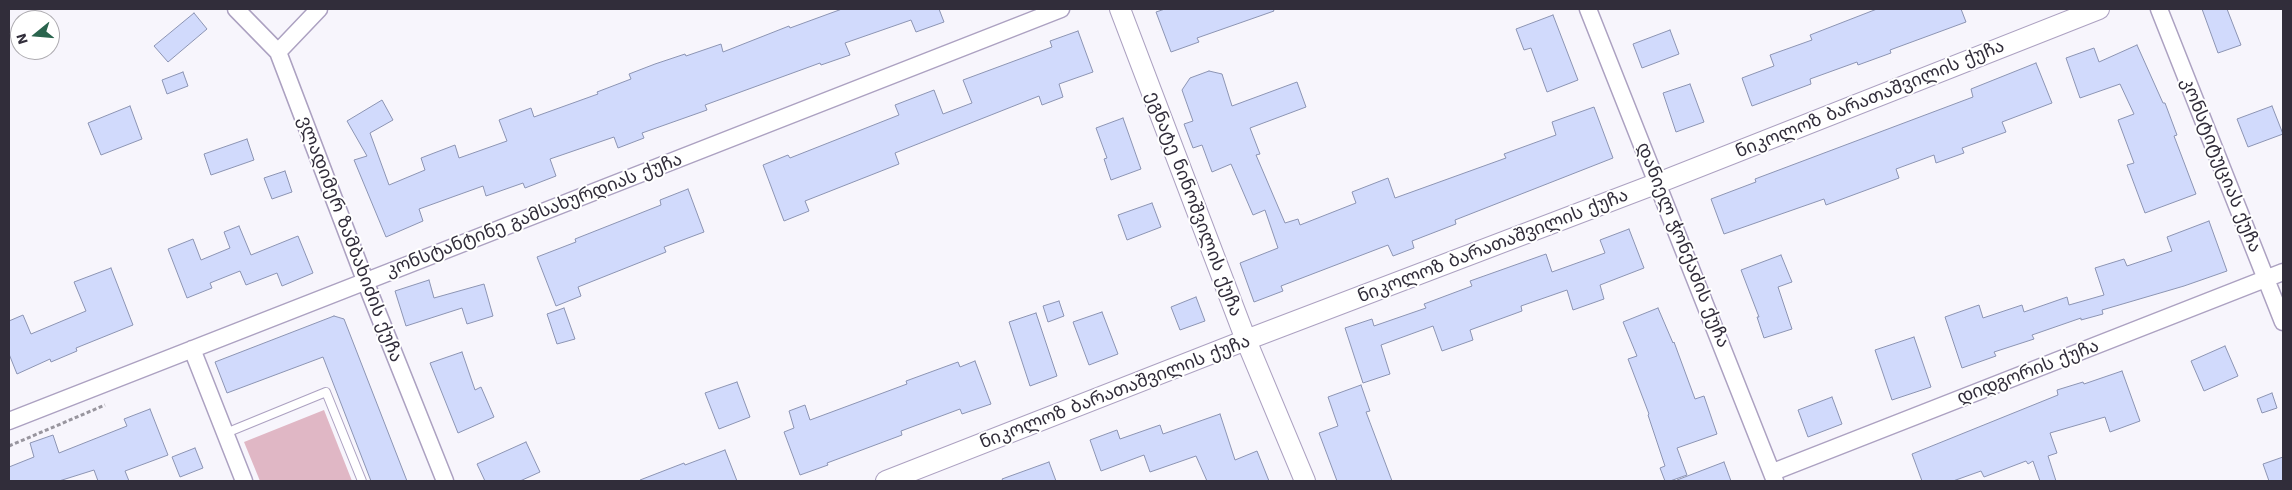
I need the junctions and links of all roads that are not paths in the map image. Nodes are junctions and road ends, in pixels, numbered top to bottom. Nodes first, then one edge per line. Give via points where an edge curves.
1 (236, 9) edge
2 (319, 9) edge
3 (1060, 9) edge
4 (1120, 9) edge
5 (1588, 9) edge
6 (2099, 9) edge
7 (2159, 9) edge
8 (278, 52) junction
9 (1658, 184) junction
10 (2283, 272) edge
11 (2266, 278) junction
12 (366, 280) junction
13 (2283, 322) edge
14 (1246, 340) junction
15 (192, 350) junction
16 (9, 421) edge
17 (226, 433) junction
18 (1774, 477) edge
19 (244, 481) edge
20 (362, 481) edge
21 (446, 481) edge
22 (886, 481) edge
23 (1305, 481) edge

1 - 8 street, ვლადიმერ ზამბახიძის ქუჩა
2 - 8 street
3 - 12 street, კონსტანტინე გამსახურდიას ქუჩა
4 - 14 street, ეგნატე ნინოშვილის ქუჩა
5 - 9 street, დანიელ ჭონქაძის ქუჩა
6 - 9 street, ნიკოლოზ ბარათაშვილის ქუჩა
7 - 11 street, კონსტიტუციას ქუჩა
8 - 12 street, ვლადიმერ ზამბახიძის ქუჩა
9 - 14 street, ნიკოლოზ ბარათაშვილის ქუჩა
9 - 18 street, დანიელ ჭონქაძის ქუჩა
10 - 11 street, დიდგორის ქუჩა
11 - 13 street, კონსტიტუციას ქუჩა
11 - 18 street, დიდგორის ქუჩა
12 - 15 street, კონსტანტინე გამსახურდიას ქუჩა
12 - 21 street, ვლადიმერ ზამბახიძის ქუჩა
14 - 22 street, ნიკოლოზ ბარათაშვილის ქუჩა
14 - 23 street, ეგნატე ნინოშვილის ქუჩა
15 - 16 street, კონსტანტინე გამსახურდიას ქუჩა
15 - 17 street
17 - 19 street
17 - 20 lane via 326,392

